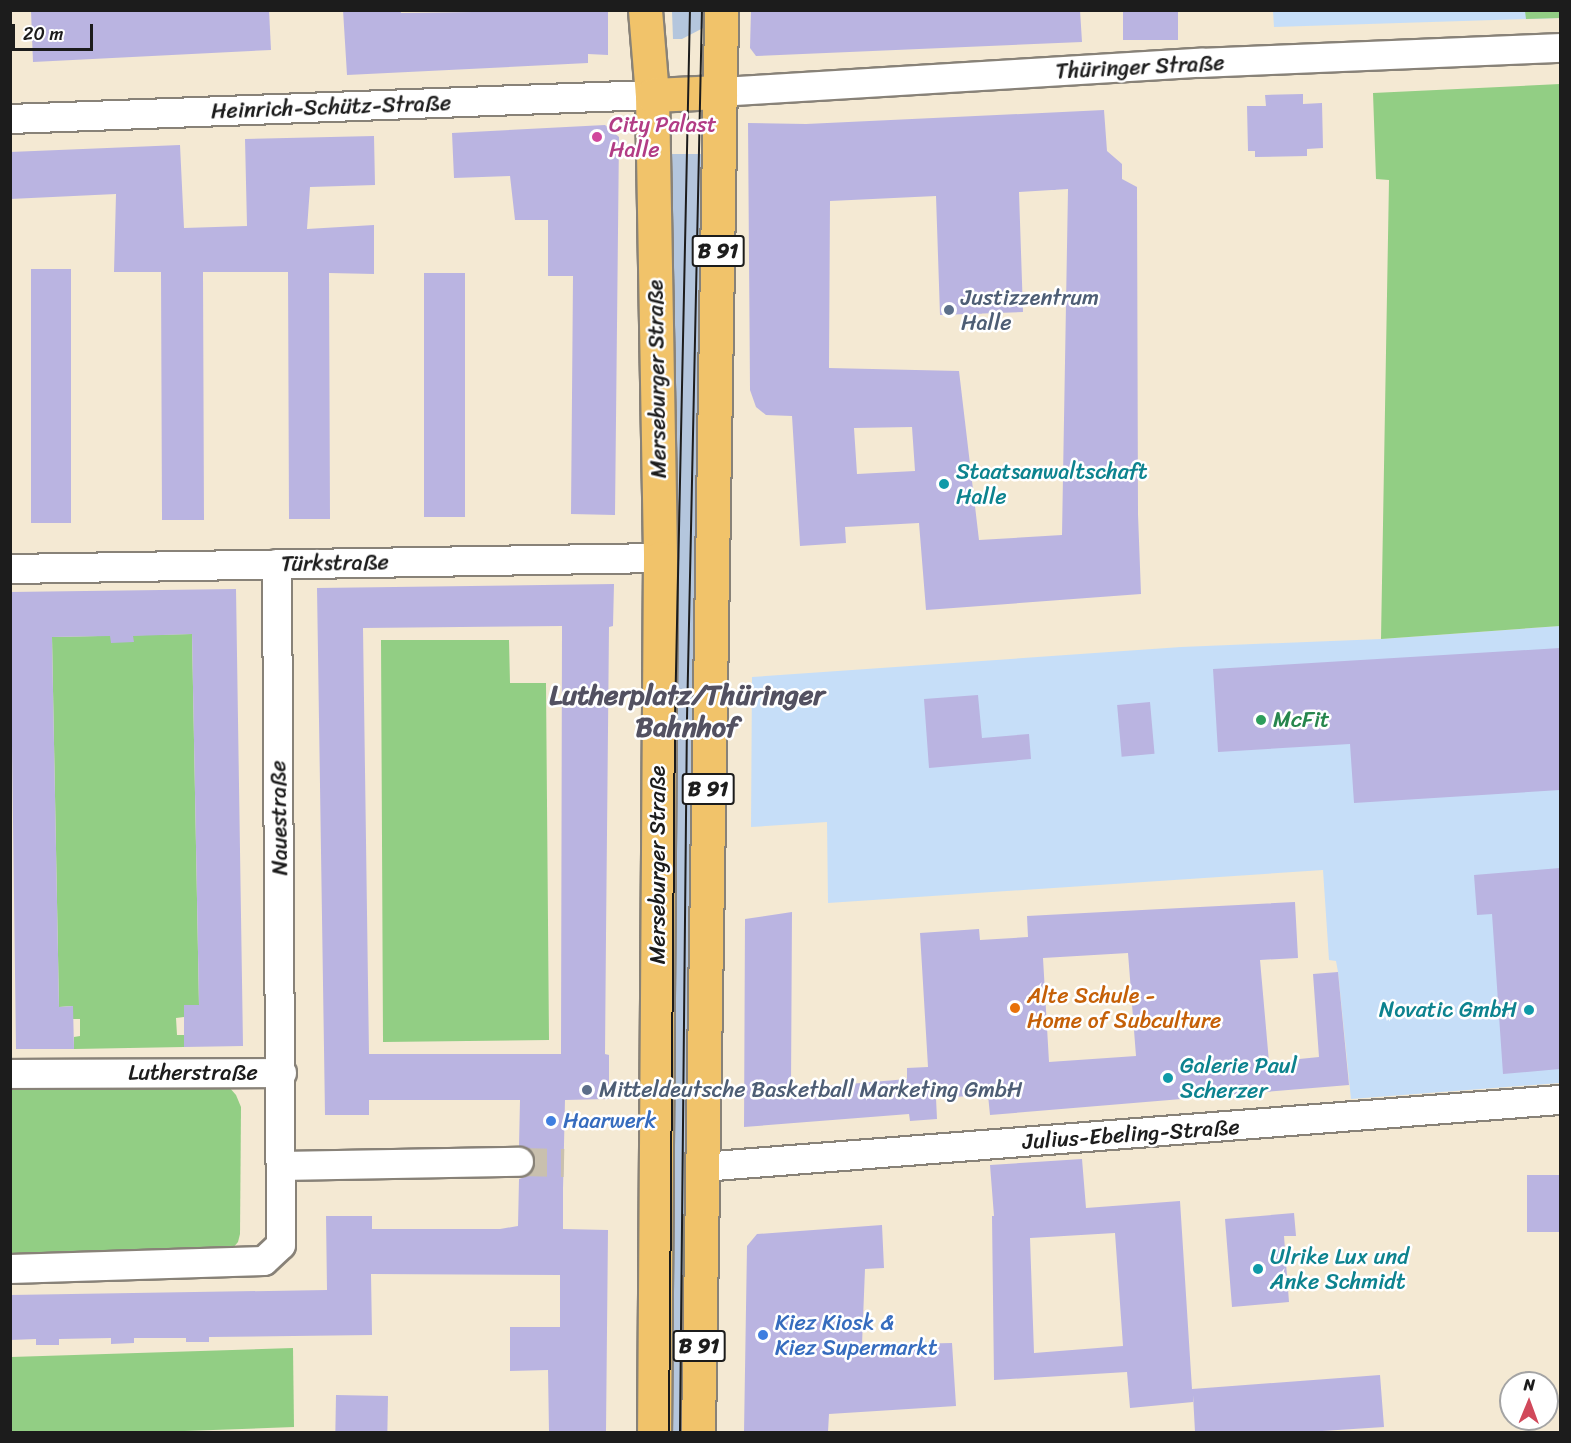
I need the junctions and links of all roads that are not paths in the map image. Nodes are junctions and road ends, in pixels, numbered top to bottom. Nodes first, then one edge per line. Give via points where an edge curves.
1 (645, 10) edge
2 (721, 10) edge
3 (1560, 48) edge
4 (720, 92) junction
5 (652, 95) junction
6 (10, 119) edge
7 (660, 558) junction
8 (277, 564) junction
9 (10, 569) edge
10 (282, 1073) junction
11 (10, 1074) edge
12 (1560, 1100) edge
13 (519, 1162) tunnel mouth
14 (280, 1166) junction
15 (702, 1167) junction
16 (10, 1269) edge
17 (654, 1432) edge
18 (698, 1432) edge

1 - 5 main road, Merseburger Straße / B 91
2 - 4 main road, B 91
3 - 4 street, Thüringer Straße via 1201,63
4 - 5 main road
4 - 15 main road, B 91
5 - 6 street, Heinrich-Schütz-Straße
5 - 7 main road, Merseburger Straße / B 91
7 - 8 street, Türkstraße
7 - 17 main road, Merseburger Straße / B 91
8 - 9 street, Türkstraße
8 - 10 street, Nauestraße
10 - 11 street, Lutherstraße
10 - 14 street, Lutherstraße
12 - 15 street, Julius-Ebeling-Straße
13 - 14 street
14 - 16 street, Lutherstraße via 281,1245 264,1261
15 - 18 main road, B 91

